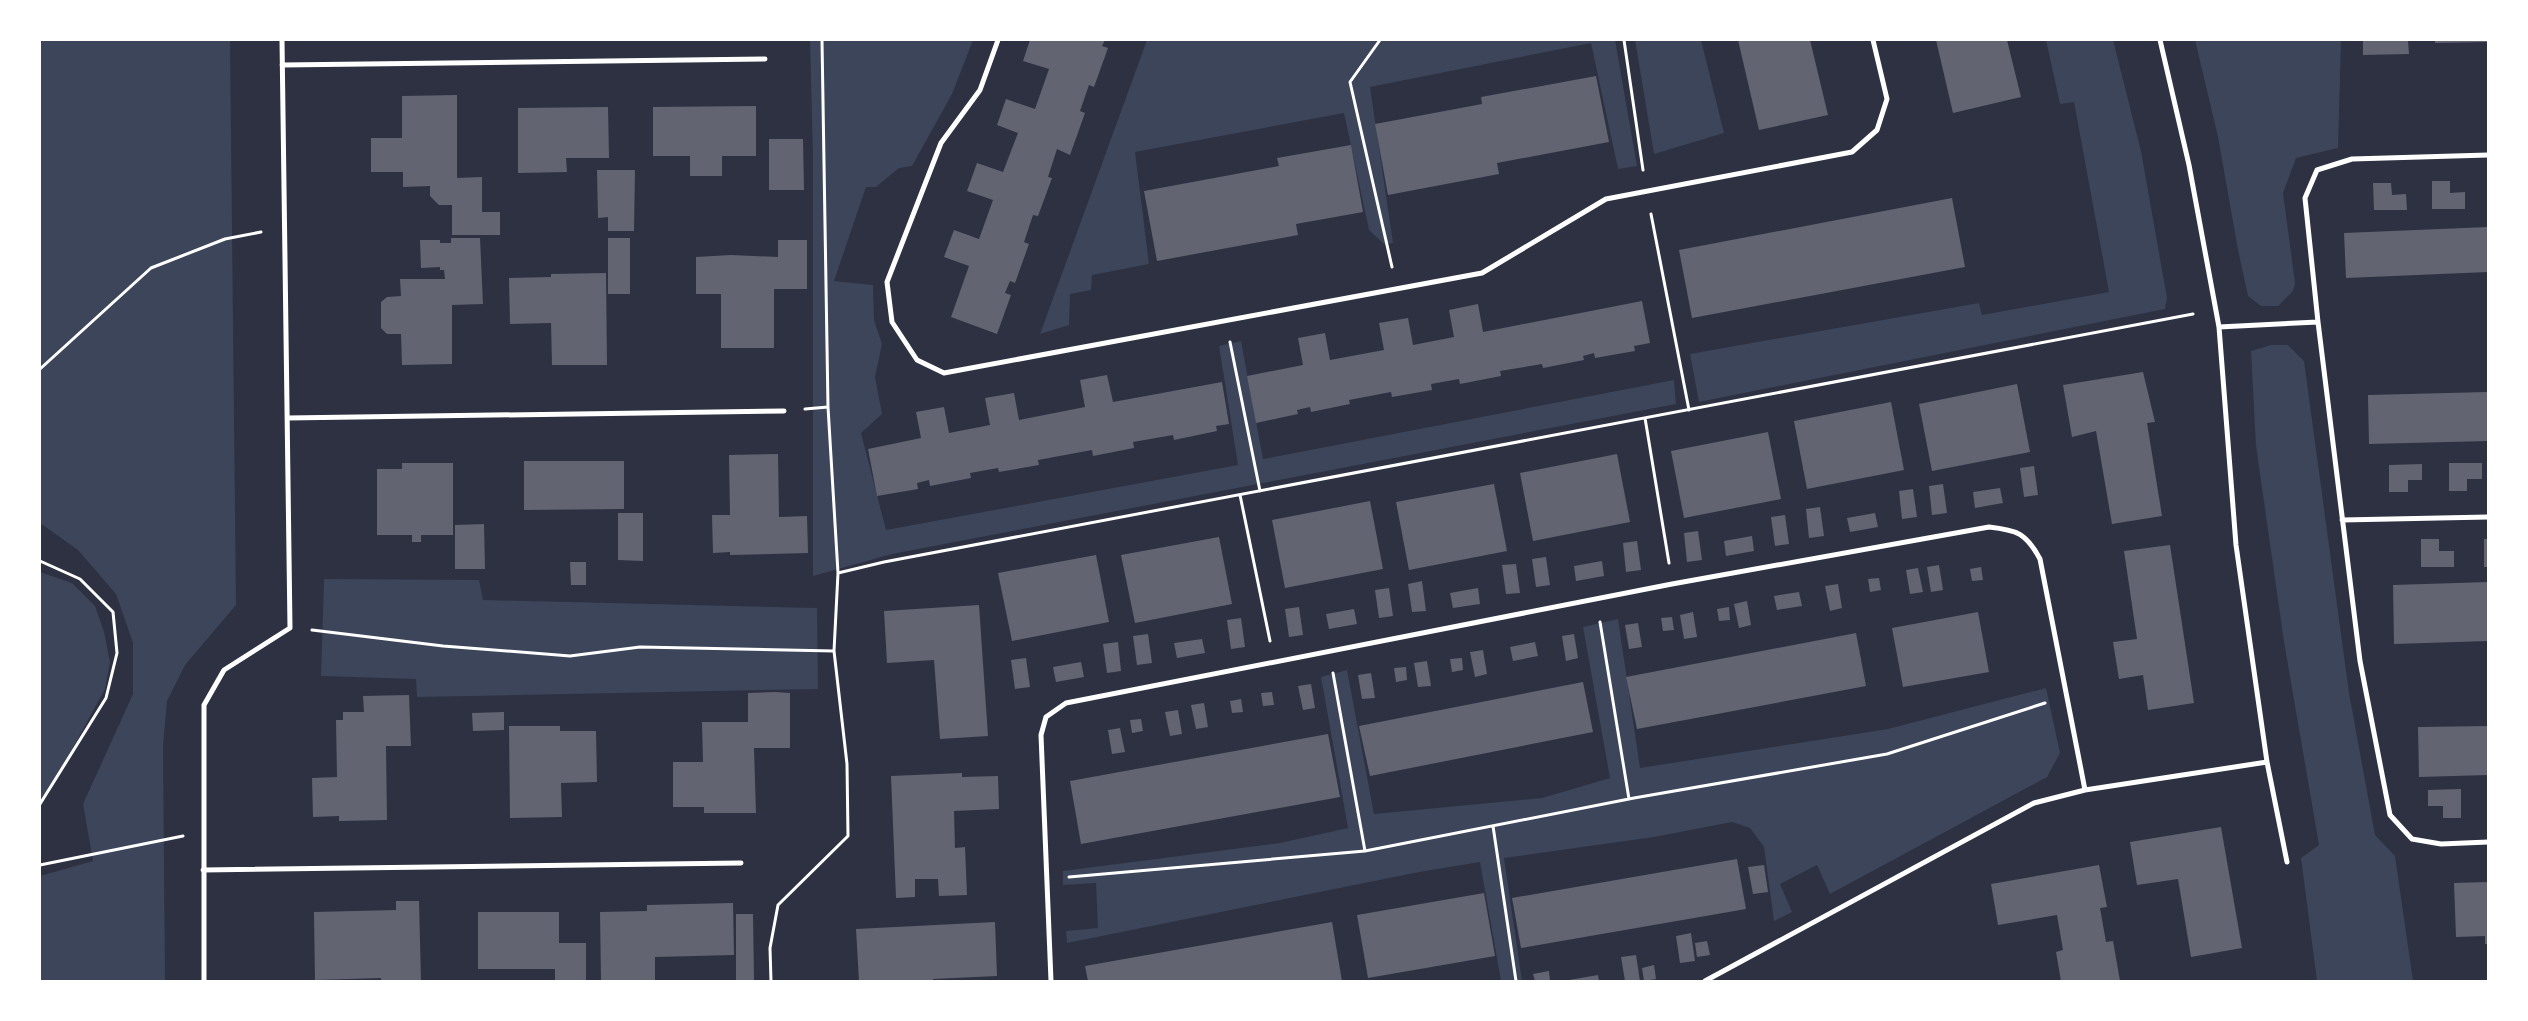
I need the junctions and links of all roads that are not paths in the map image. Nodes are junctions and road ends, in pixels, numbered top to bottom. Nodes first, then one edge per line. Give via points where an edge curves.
1 (282, 40) edge
2 (998, 40) edge
3 (1873, 40) edge
4 (2160, 40) edge
5 (765, 59) dead end
6 (282, 65) junction
7 (2488, 155) edge
8 (2318, 322) junction
9 (2219, 327) junction
10 (784, 410) road end
11 (287, 418) junction
12 (2488, 517) edge
13 (2342, 520) junction
14 (2268, 762) junction
15 (2084, 790) junction
16 (2488, 842) edge
17 (2287, 862) dead end
18 (741, 863) dead end
19 (203, 870) junction
20 (204, 981) edge
21 (1051, 981) edge
22 (1705, 981) edge

1 - 6 street
2 - 3 street via 980,90 941,143 887,282 892,322 917,360 944,373 1482,273 1606,199 1852,152 1877,130 1887,99
4 - 9 street via 2189,165
5 - 6 street
6 - 11 street
7 - 8 street via 2352,159 2317,170 2305,198
8 - 9 street
8 - 13 street
9 - 14 street via 2236,545
10 - 11 street
11 - 19 street via 290,628 224,670 204,705
12 - 13 street
13 - 16 street via 2360,661 2390,815 2412,839 2441,844
14 - 15 street
14 - 17 street
15 - 21 street via 2040,559 2032,544 2016,530 1989,527 1672,584 1066,703 1046,717 1041,735
15 - 22 street via 2034,803
18 - 19 street
19 - 20 street

